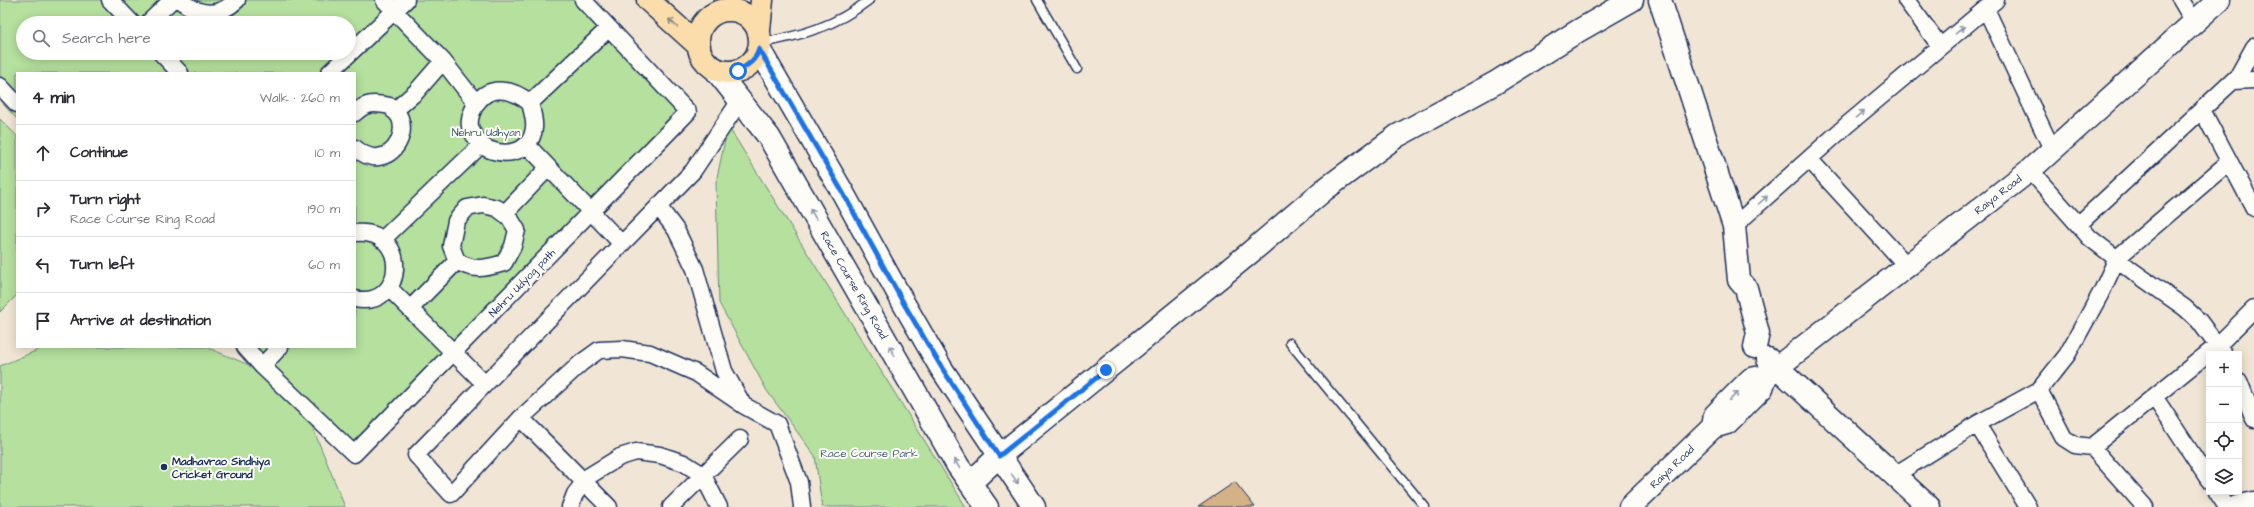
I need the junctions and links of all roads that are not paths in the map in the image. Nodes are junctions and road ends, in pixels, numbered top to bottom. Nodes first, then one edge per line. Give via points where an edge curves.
1 (110, 0) edge
2 (172, 0) edge
3 (179, 0) edge
4 (237, 0) edge
5 (406, 0) edge
6 (583, 0) edge
7 (648, 0) edge
8 (762, 0) edge
9 (869, 0) edge
10 (1037, 0) edge
11 (1632, 0) edge
12 (1660, 0) edge
13 (1906, 0) edge
14 (2181, 0) edge
15 (2219, 0) edge
16 (1991, 4) edge
17 (717, 5) edge
18 (389, 6) edge
19 (125, 16) edge
20 (155, 16) edge
21 (2194, 22) junction
22 (609, 28) junction
23 (759, 41) junction
24 (356, 43) edge
25 (699, 46) junction
26 (1940, 46) junction
27 (2254, 47) edge
28 (168, 60) edge
29 (341, 60) edge
30 (443, 61) junction
31 (714, 68) junction
32 (1077, 69) dead end
33 (179, 72) edge
34 (330, 72) edge
35 (2254, 80) edge
36 (2233, 81) junction
37 (0, 86) edge
38 (740, 102) junction
39 (16, 103) edge
40 (476, 103) junction
41 (530, 103) junction
42 (2202, 110) junction
43 (394, 111) junction
44 (356, 112) edge
45 (481, 145) junction
46 (527, 145) junction
47 (2052, 149) junction
48 (356, 150) edge
49 (1809, 159) junction
50 (2230, 162) junction
51 (548, 168) junction
52 (2030, 170) junction
53 (658, 206) junction
54 (2254, 208) edge
55 (505, 213) junction
56 (2079, 224) junction
57 (1734, 226) junction
58 (356, 233) edge
59 (382, 240) junction
60 (622, 244) junction
61 (2117, 258) junction
62 (457, 261) junction
63 (1907, 266) junction
64 (389, 288) junction
65 (356, 299) edge
66 (410, 309) junction
67 (2254, 309) edge
68 (1290, 343) dead end
69 (246, 348) edge
70 (279, 348) edge
71 (2221, 349) edge
72 (453, 352) junction
73 (262, 366) junction
74 (1772, 372) junction
75 (485, 384) junction
76 (2245, 384) edge
77 (2039, 390) junction
78 (2155, 398) junction
79 (743, 405) junction
80 (521, 418) junction
81 (2254, 419) edge
82 (1977, 424) junction
83 (740, 439) dead end
84 (2092, 447) junction
85 (999, 456) junction
86 (703, 475) junction
87 (2206, 475) edge
88 (1893, 476) junction
89 (583, 482) junction
90 (970, 483) junction
91 (2219, 495) edge
92 (2254, 503) edge
93 (570, 507) edge
94 (609, 507) edge
95 (671, 507) edge
96 (719, 507) edge
97 (802, 507) edge
98 (987, 507) edge
99 (1034, 507) edge
100 (1425, 507) edge
101 (1630, 507) edge
102 (1929, 507) edge
103 (2028, 507) edge
104 (2145, 507) edge
105 (2227, 507) edge
106 (2237, 507) edge

1 - 19 street
2 - 20 street
3 - 4 street via 192,10 207,13 226,10
5 - 18 street
6 - 22 street, Nehru Udyog path
25 -> 7 main road
8 - 23 main road
9 - 23 lane via 838,21 817,30
10 - 32 lane
11 - 85 street via 1495,83 1397,136 1324,190
12 - 57 street
13 - 26 street
14 - 21 street
15 - 21 street, Raiya Road
26 -> 16 street
16 - 47 street
17 - 23 main road via 742,12 752,20
17 - 25 main road via 701,29
18 - 24 street
18 - 30 street
21 - 47 street, Raiya Road
22 - 41 street
22 - 72 street, Nehru Udyog path via 688,112
23 - 31 main road via 757,55 750,65 738,71 726,72
23 - 85 street via 907,310
25 - 31 main road via 702,56
49 -> 26 street
27 - 36 street
28 - 33 street
29 - 34 street
30 - 40 street
30 - 43 street via 416,92
31 - 38 street, Race Course Ring Road
35 - 36 street
36 - 42 street
37 - 39 street
38 - 53 street via 693,171
90 -> 38 street, Race Course Ring Road via 769,137
40 - 41 street via 492,91 505,90 520,95
40 - 45 street via 471,113 470,125
41 - 46 street via 534,129
42 - 50 street
42 - 56 street
43 - 44 street via 390,106 377,103 363,105
43 - 48 street via 400,118 402,134 395,149 379,157 368,156
45 - 46 street via 490,152 503,154 518,151
45 - 59 street
46 - 51 street
47 - 52 street, Raiya Road
57 -> 49 street
49 - 63 street
50 - 54 street
50 - 61 street
51 - 55 street
51 - 60 street
52 - 56 street
52 - 63 street, Raiya Road
53 - 60 street
53 - 79 street via 676,230 695,269 724,371
55 - 62 street via 483,205 467,208 456,221 450,246
55 - 62 street via 517,230 513,246 504,263 479,269
56 - 61 street via 2090,238
57 - 74 street via 1739,280 1746,288 1758,333 1755,347
58 - 59 street via 369,232
59 - 64 street via 395,256 396,273
60 - 75 street
61 - 71 street via 2199,320
61 - 77 street via 2067,355
62 - 66 street
63 - 74 street, Raiya Road
64 - 65 street via 376,297
64 - 66 street
66 - 72 street
67 - 71 street
68 - 100 lane
69 - 73 street, Nehru Udyog path
70 - 73 street
71 - 78 street
72 - 73 street, Nehru Udyog path via 354,454
72 - 75 street
74 - 88 street
74 - 101 street, Raiya Road via 1751,379 1715,415 1713,426
75 - 80 street via 416,455 451,494
76 - 81 street
77 - 82 street
77 - 84 street via 2064,438 2075,445
78 - 84 street
78 - 87 street
79 - 80 street via 696,373 675,363 650,353 614,349 599,350 581,363
79 - 97 street via 777,424 799,482
80 - 89 street
82 - 88 street
82 - 103 street
83 - 86 street
84 - 104 street
85 - 90 street
85 -> 99 street
86 - 89 street via 684,463 660,455 636,452 620,456
86 - 95 street
86 - 96 street
88 - 102 street
89 - 93 street
89 - 94 street
90 - 98 street, Race Course Ring Road
91 - 105 street
92 - 106 street

